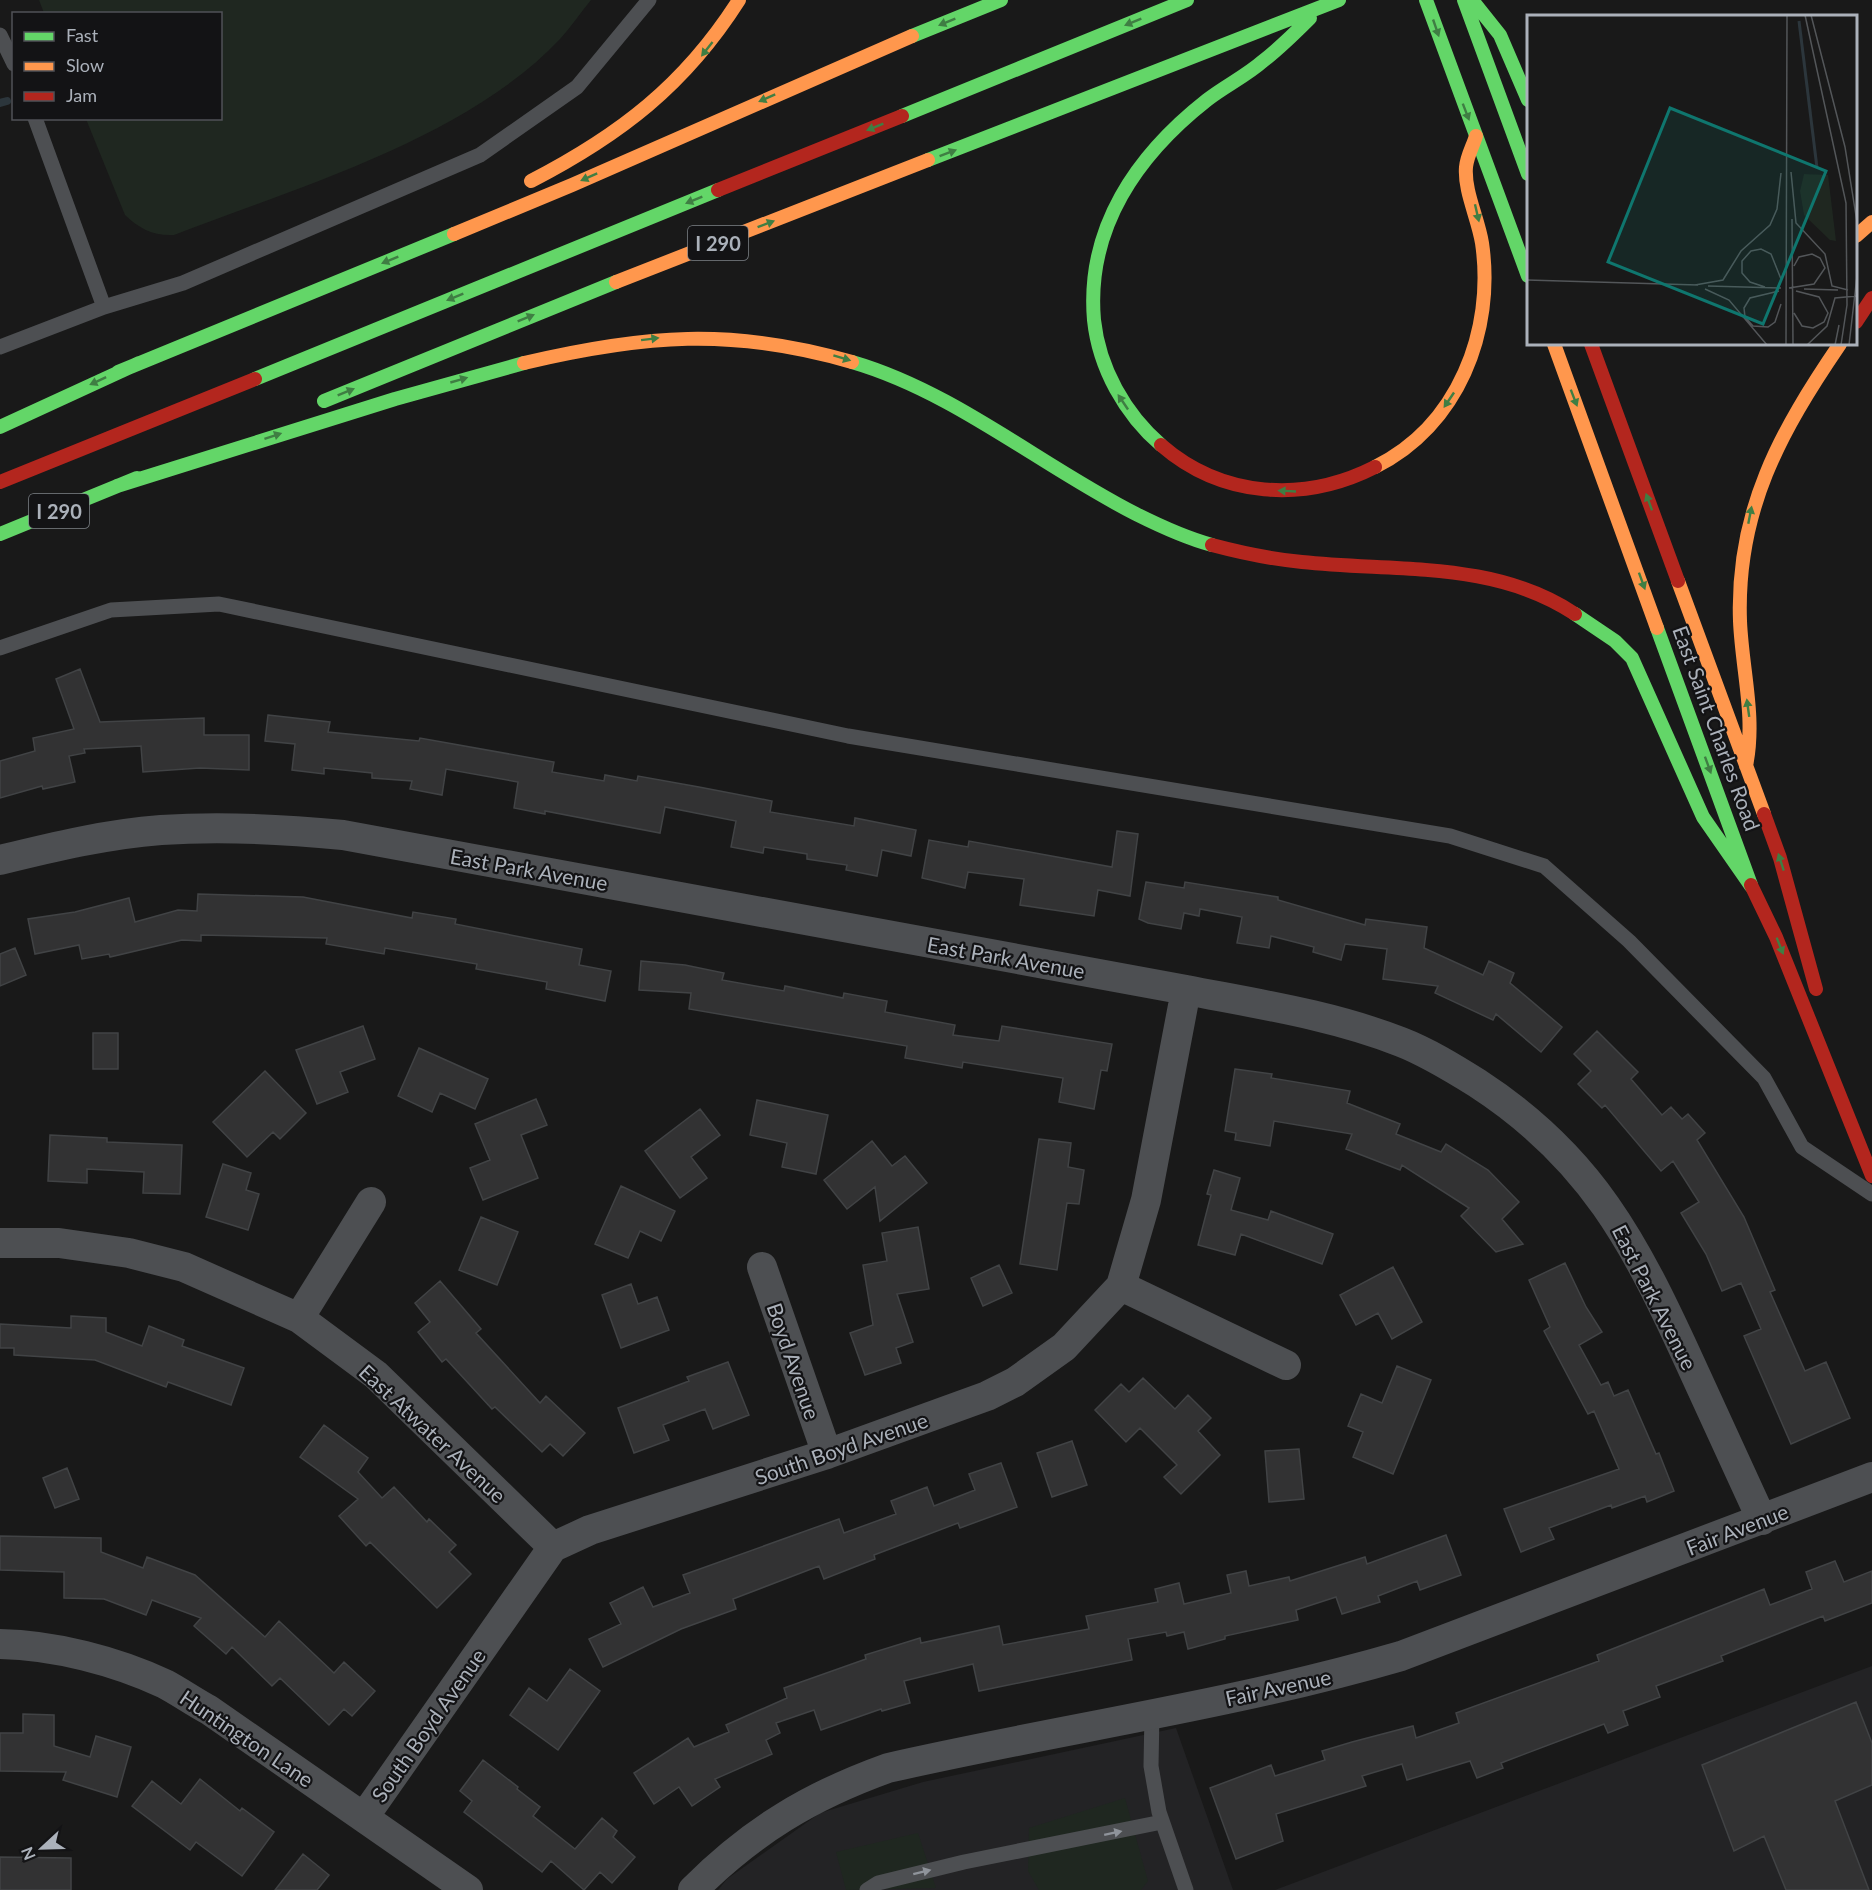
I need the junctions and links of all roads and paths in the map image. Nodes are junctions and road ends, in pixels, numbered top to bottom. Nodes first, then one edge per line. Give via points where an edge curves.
1 (649, 0) edge
2 (739, 0) edge
3 (1001, 0) edge
4 (1187, 0) edge
5 (1339, 0) edge
6 (1426, 0) edge
7 (1464, 0) edge
8 (1472, 0) edge
9 (1322, 6) junction
10 (0, 34) edge
11 (12, 59) edge
12 (1527, 97) edge
13 (36, 120) edge
14 (1476, 136) junction
15 (1527, 171) edge
16 (519, 186) dead end
17 (1872, 222) edge
18 (424, 231) dead end
19 (1857, 235) edge
20 (1527, 273) edge
21 (1872, 298) edge
22 (104, 307) junction
23 (1857, 320) edge
24 (1554, 345) edge
25 (1591, 345) edge
26 (1839, 345) edge
27 (0, 347) edge
28 (118, 372) junction
29 (314, 405) dead end
30 (270, 423) dead end
31 (0, 427) edge
32 (0, 482) edge
33 (117, 486) junction
34 (0, 534) edge
35 (0, 648) edge
36 (1746, 766) junction
37 (0, 860) edge
38 (1751, 886) junction
39 (1185, 990) junction
40 (1819, 997) dead end
41 (1825, 1020) dead end
42 (1852, 1121) junction
43 (1872, 1176) edge
44 (1872, 1194) edge
45 (371, 1202) dead end
46 (0, 1243) edge
47 (762, 1267) dead end
48 (1121, 1286) junction
49 (299, 1318) junction
50 (1286, 1365) dead end
51 (826, 1454) junction
52 (1872, 1477) edge
53 (1762, 1520) junction
54 (553, 1547) junction
55 (0, 1644) edge
56 (1152, 1713) junction
57 (364, 1817) junction
58 (1162, 1822) junction
59 (468, 1890) edge
60 (693, 1890) edge
61 (867, 1890) edge
62 (1186, 1890) edge

1 - 22 lane via 577,87 480,155 183,283
2 -> 16 main road via 708,48 672,89 637,119 577,157
3 -> 28 main road via 857,58 572,185
4 -> 32 main road, I 290
5 - 9 main road, I 290
6 -> 14 main road
7 - 15 main road
8 - 12 main road via 1500,35
14 -> 9 main road via 1466,169 1485,269 1482,322 1458,387 1418,439 1370,472 1320,489 1296,491 1253,488 1213,479 1157,444 1116,392 1096,339 1094,274 1109,218 1142,165 1165,139 1220,90 1264,62
29 -> 9 main road, I 290 via 577,297
10 - 11 lane
13 - 22 lane
14 - 20 main road
17 - 19 main road
18 - 28 main road
21 - 23 main road
22 - 27 lane
24 -> 38 main road, East Saint Charles Road
36 -> 25 main road, East Saint Charles Road
36 -> 26 main road via 1752,732 1742,665 1740,604 1742,557 1752,505 1765,466 1785,426
28 -> 31 main road
30 - 33 main road, I 290
33 - 34 main road, I 290
33 -> 38 main road via 453,382 605,344 661,337 720,336 810,348 906,382 1131,511 1204,544 1283,561 1477,575 1533,589 1579,612 1628,653 1706,822
35 - 44 lane via 111,610 219,604 848,736 1450,836 1544,866 1629,940 1764,1078 1802,1147
40 -> 36 main road, East Saint Charles Road via 1780,858
37 - 39 street, East Park Avenue via 79,841 160,830 241,827 344,835
38 -> 42 main road, East Saint Charles Road
39 - 48 street, South Boyd Avenue via 1146,1200
39 - 53 street, East Park Avenue via 1324,1017 1403,1042 1503,1100 1548,1138 1585,1177 1625,1232
41 - 42 main road, East Saint Charles Road
42 - 43 main road, East Saint Charles Road
45 - 49 street
46 - 49 street, East Atwater Avenue via 59,1243 129,1253 184,1267
47 - 51 street, Boyd Avenue
48 - 50 street
48 - 51 street, South Boyd Avenue via 1064,1347 1016,1382
49 - 54 street, East Atwater Avenue via 376,1375
51 - 54 street, South Boyd Avenue via 590,1530
52 - 53 street, Fair Avenue
53 - 56 street, Fair Avenue via 1401,1656 1339,1675
54 - 57 street, South Boyd Avenue
55 - 57 street, Huntington Lane via 66,1653 164,1684 209,1710
56 - 58 lane via 1151,1766
56 - 60 street, Fair Avenue via 963,1751 851,1781 790,1811 757,1833
57 - 59 street, Huntington Lane
61 -> 58 lane via 878,1883 964,1862
58 - 62 lane

